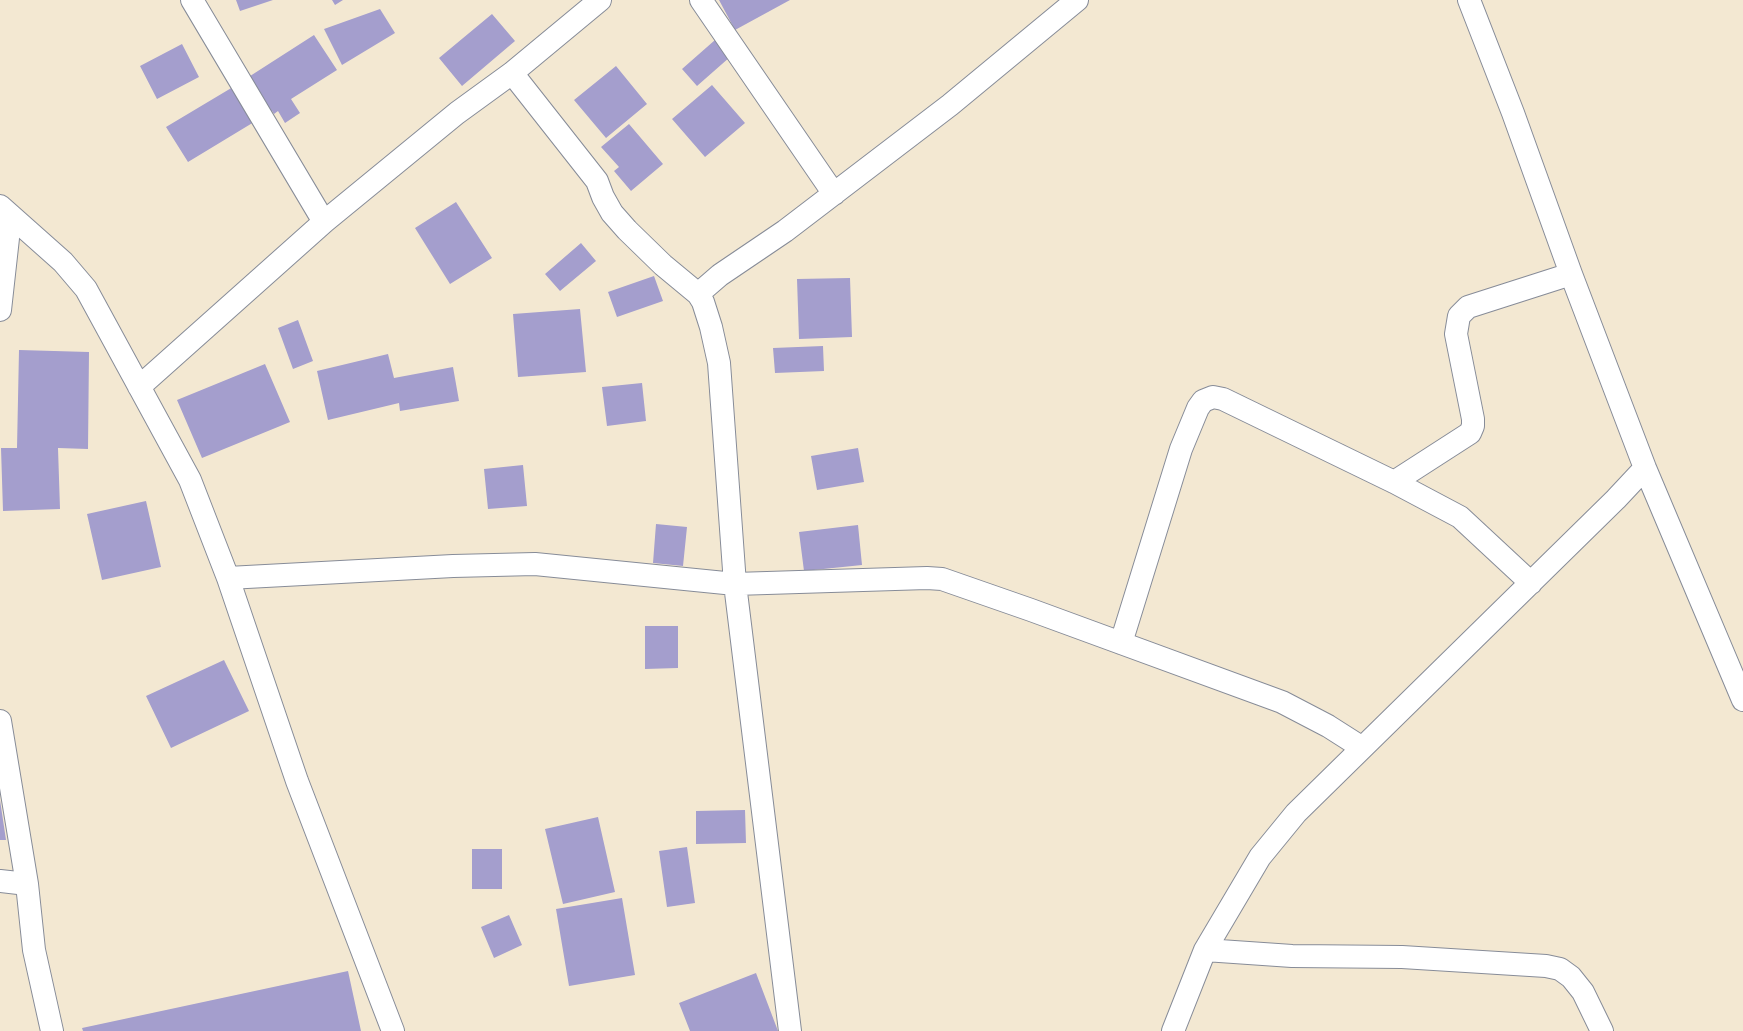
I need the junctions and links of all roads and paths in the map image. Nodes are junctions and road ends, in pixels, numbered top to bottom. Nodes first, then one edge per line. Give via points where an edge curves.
1 (192, 0) edge
2 (600, 0) edge
3 (701, 0) edge
4 (1077, 0) edge
5 (1469, 0) edge
6 (512, 73) junction
7 (834, 194) junction
8 (2, 208) edge
9 (324, 222) junction
10 (4, 239) edge
11 (1571, 274) junction
12 (698, 294) junction
13 (0, 310) edge
14 (139, 388) junction
15 (1645, 468) junction
16 (1394, 482) junction
17 (228, 578) junction
18 (1531, 583) junction
19 (735, 584) junction
20 (1121, 643) junction
21 (1743, 700) edge
22 (0, 721) edge
23 (1361, 747) junction
24 (0, 881) edge
25 (28, 884) junction
26 (1205, 950) junction
27 (52, 1031) edge
28 (393, 1031) edge
29 (790, 1031) edge
30 (1173, 1031) edge
31 (1602, 1031) edge

1 - 9 street
2 - 6 street
3 - 7 street
4 - 7 street via 950,105
5 - 11 street
6 - 9 street via 457,113
6 - 12 street via 597,181 612,212 627,230
7 - 12 street via 720,275
8 - 10 street
8 - 14 street via 62,262 86,289
9 - 14 street
10 - 13 street
11 - 15 street
11 - 16 street via 1468,307 1463,311 1459,316 1456,334 1473,426 1470,433
12 - 19 street via 703,302 720,363
14 - 17 street via 190,480
15 - 18 street
15 - 21 street
16 - 18 street via 1460,517
16 - 20 street via 1223,399 1213,397 1203,401 1181,449
17 - 19 street via 535,564
17 - 28 street via 297,781
18 - 23 street
19 - 20 street via 927,578 942,580
19 - 29 street
20 - 23 street via 1282,702
22 - 25 street
23 - 26 street via 1296,813 1260,857
24 - 25 street
25 - 27 street via 34,950
26 - 30 street
26 - 31 street via 1292,956 1402,957 1546,966 1560,969 1571,977 1583,992

